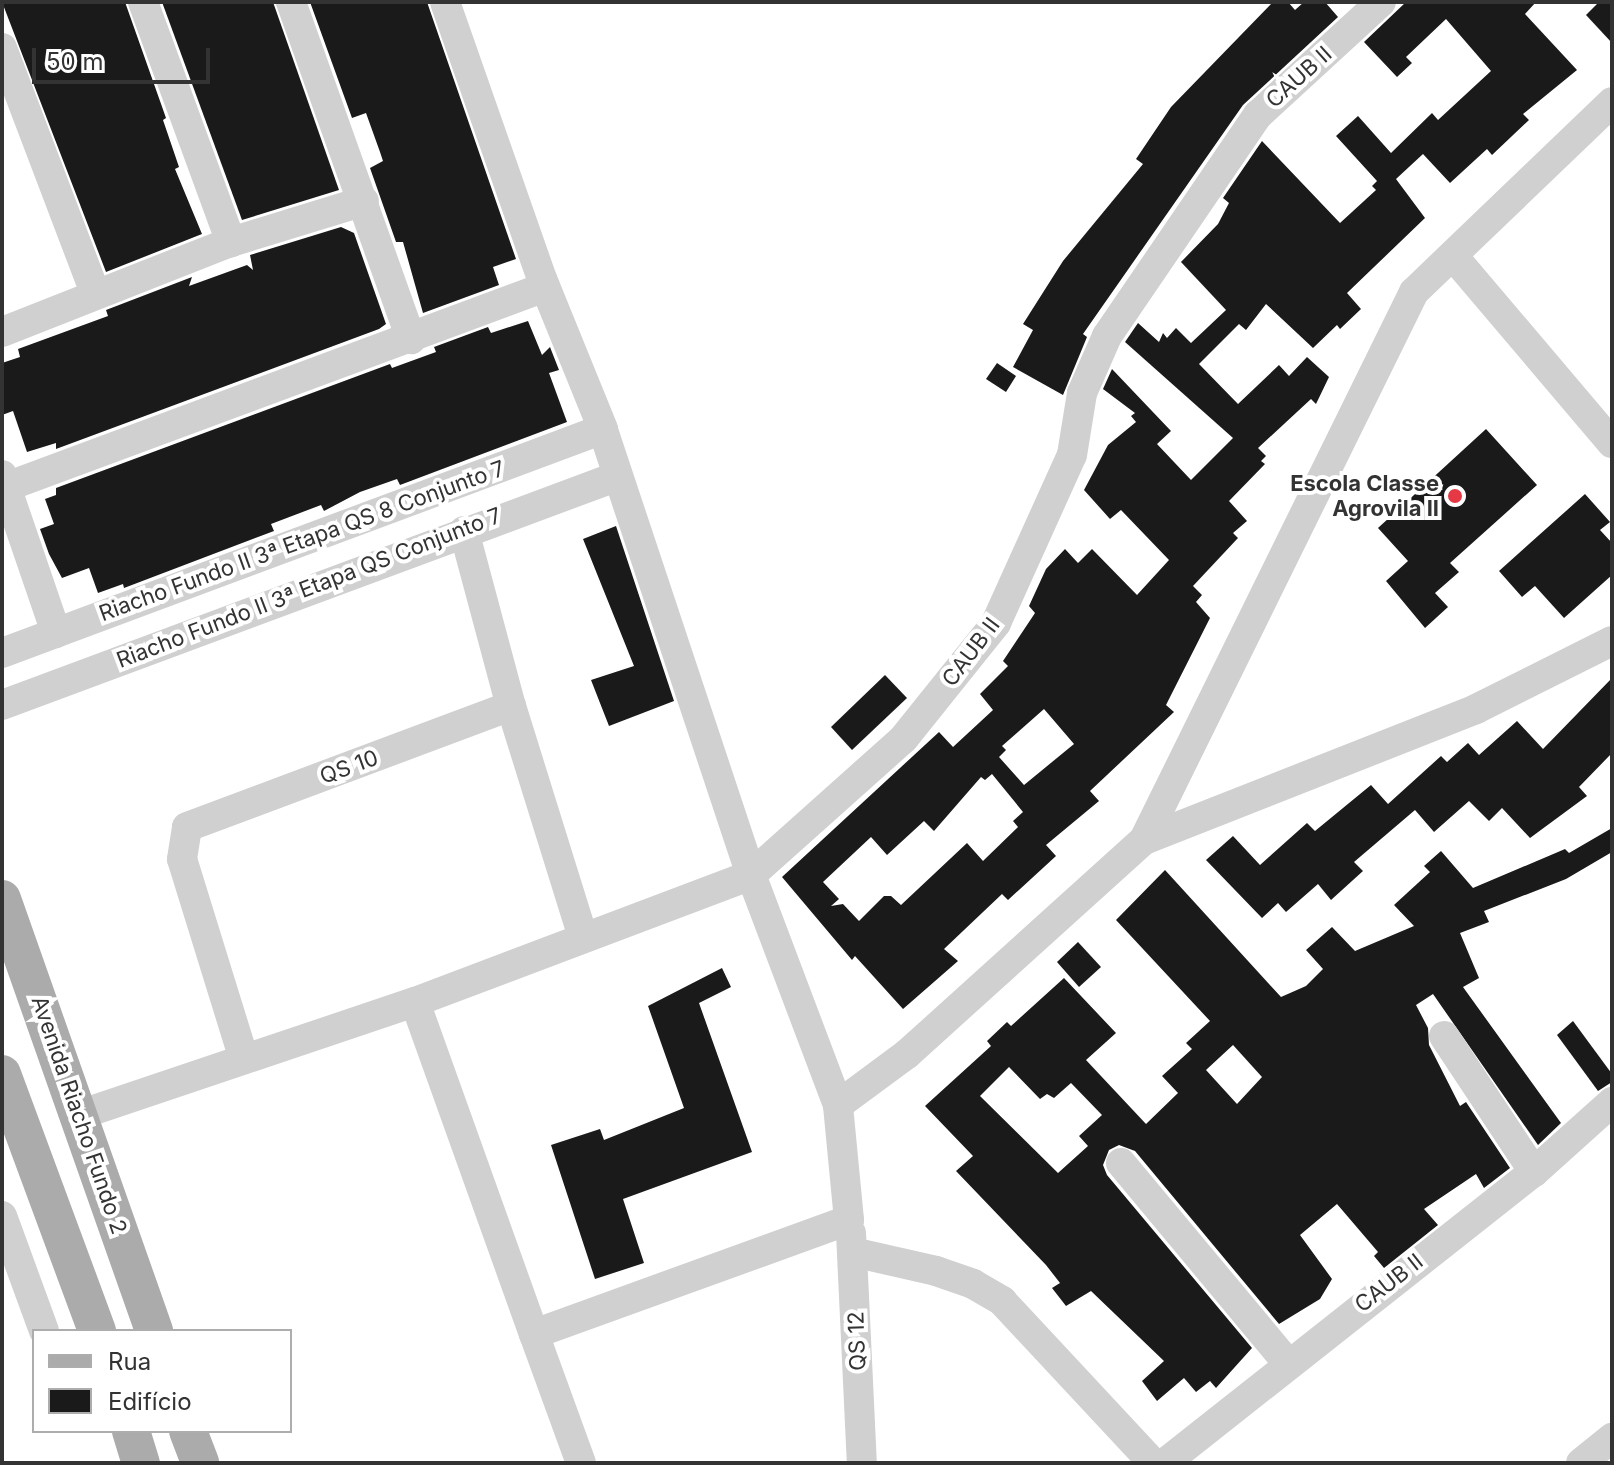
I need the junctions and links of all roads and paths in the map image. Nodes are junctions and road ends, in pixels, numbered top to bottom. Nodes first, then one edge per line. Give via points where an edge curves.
1 (143, 2) edge
2 (291, 2) edge
3 (445, 2) edge
4 (1381, 2) edge
5 (2, 48) edge
6 (1612, 102) edge
7 (364, 201) junction
8 (231, 242) junction
9 (1454, 257) junction
10 (545, 287) junction
11 (95, 293) junction
12 (2, 332) edge
13 (411, 339) junction
14 (603, 429) junction
15 (1612, 443) edge
16 (514, 462) junction
17 (618, 476) junction
18 (4, 481) edge
19 (529, 506) junction
20 (464, 531) junction
21 (56, 633) junction
22 (1612, 641) edge
23 (9, 651) edge
24 (37, 690) junction
25 (2, 705) edge
26 (511, 706) junction
27 (1144, 840) junction
28 (751, 875) junction
29 (2, 899) edge
30 (583, 937) junction
31 (415, 1002) junction
32 (1444, 1036) dead end
33 (243, 1056) junction
34 (2, 1074) edge
35 (1612, 1102) edge
36 (838, 1105) junction
37 (79, 1115) junction
38 (1121, 1163) dead end
39 (1534, 1172) junction
40 (2, 1216) edge
41 (849, 1220) junction
42 (853, 1252) junction
43 (43, 1329) edge
44 (96, 1329) edge
45 (153, 1329) edge
46 (534, 1334) junction
47 (1287, 1362) junction
48 (132, 1433) edge
49 (189, 1433) edge
50 (1612, 1438) edge
51 (141, 1463) edge
52 (200, 1463) edge
53 (581, 1463) edge
54 (862, 1463) edge
55 (1153, 1463) edge
56 (1165, 1463) edge
57 (1581, 1463) edge

1 - 8 street
2 - 7 street
3 - 10 street
4 - 28 street, CAUB II via 1258,115 1107,336 1082,393 1072,455 996,623 904,738
5 - 11 street
6 - 9 street
7 - 8 street
7 - 13 street
8 - 11 street
9 - 15 street
9 - 27 street via 1414,292
10 - 13 street
10 - 14 street
11 - 12 street
13 - 18 street
14 - 16 street, Riacho Fundo II 3ª Etapa QS 8 Conjunto 7
14 - 17 street
16 - 19 street
16 - 21 street, Riacho Fundo II 3ª Etapa QS 8 Conjunto 7
17 - 19 street, Riacho Fundo II 3ª Etapa QS Conjunto 7
17 - 28 street
18 - 21 street
19 - 20 street, Riacho Fundo II 3ª Etapa QS Conjunto 7
20 - 24 street, Riacho Fundo II 3ª Etapa QS Conjunto 7
20 - 26 street
21 - 23 street, Riacho Fundo II 3ª Etapa QS 8 Conjunto 7
22 - 27 street via 1476,709
23 - 24 street
24 - 25 street, Riacho Fundo II 3ª Etapa QS Conjunto 7
26 - 30 street
26 - 33 street, QS 10 via 187,827 182,859
27 - 36 street via 907,1054
28 - 30 street
28 - 36 street, QS 12
29 - 37 main road, Avenida Riacho Fundo 2
30 - 31 street
31 - 33 street
31 - 46 street
32 - 39 street
33 - 37 street
34 - 44 main road
35 - 39 street, CAUB II
36 - 41 street, QS 12
37 - 45 main road, Avenida Riacho Fundo 2
38 - 47 street
39 - 47 street, CAUB II
40 - 43 street
41 - 42 street, QS 12
41 - 46 street
42 - 54 street, QS 12
42 - 55 street via 936,1271 1002,1301
46 - 53 street
47 - 56 street, CAUB II
48 - 51 main road
49 - 52 main road
50 - 57 street

